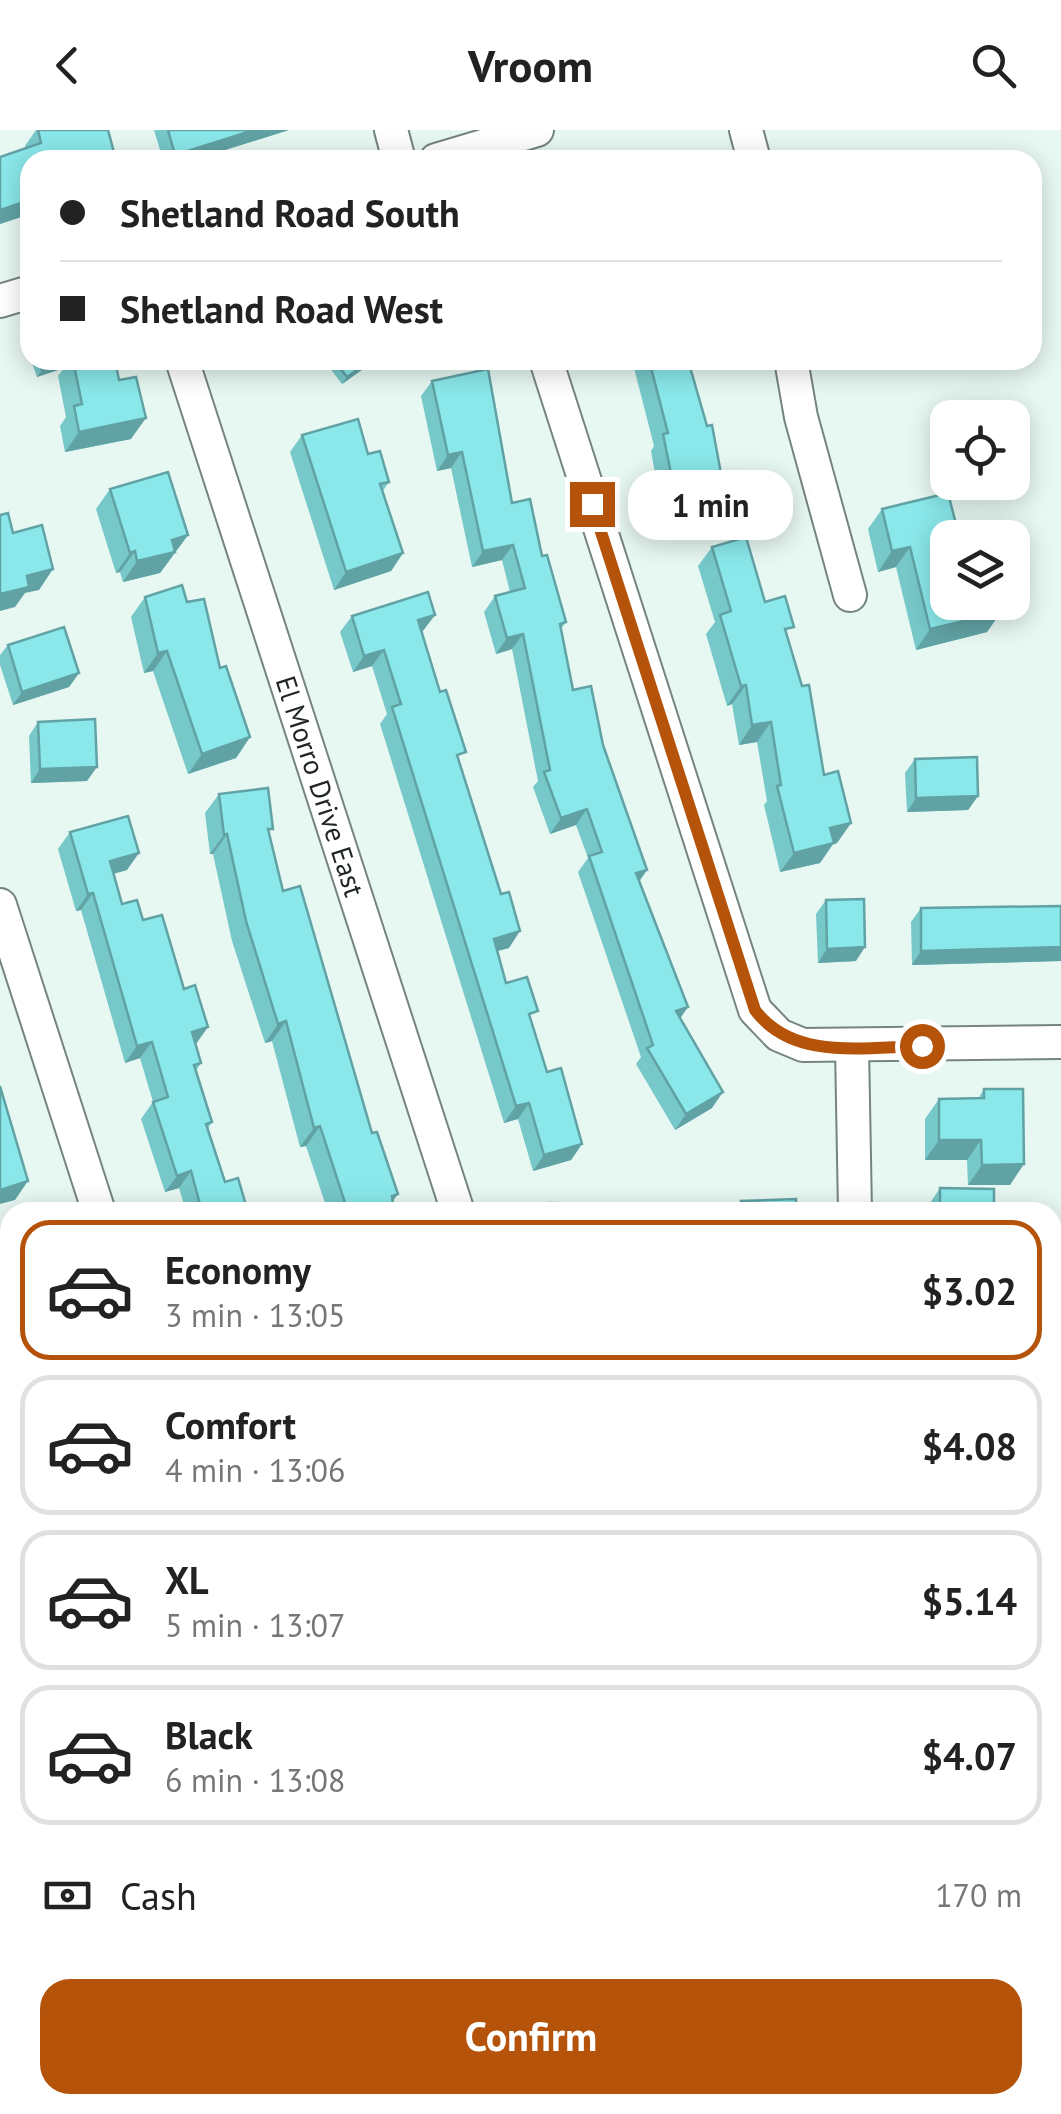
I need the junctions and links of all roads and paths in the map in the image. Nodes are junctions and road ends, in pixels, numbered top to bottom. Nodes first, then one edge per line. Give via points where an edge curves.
1 (537, 130) edge
2 (489, 150) edge
3 (185, 370) edge
4 (549, 370) edge
5 (793, 370) edge
6 (850, 596) dead end
7 (0, 905) edge
8 (1061, 1042) edge
9 (852, 1048) junction
10 (95, 1202) edge
11 (455, 1202) edge
12 (855, 1202) edge

1 - 2 street
3 - 11 street, El Morro Drive East
4 - 9 street via 755,1010 778,1034 804,1045
5 - 6 street
7 - 10 street
8 - 9 street
9 - 12 street

